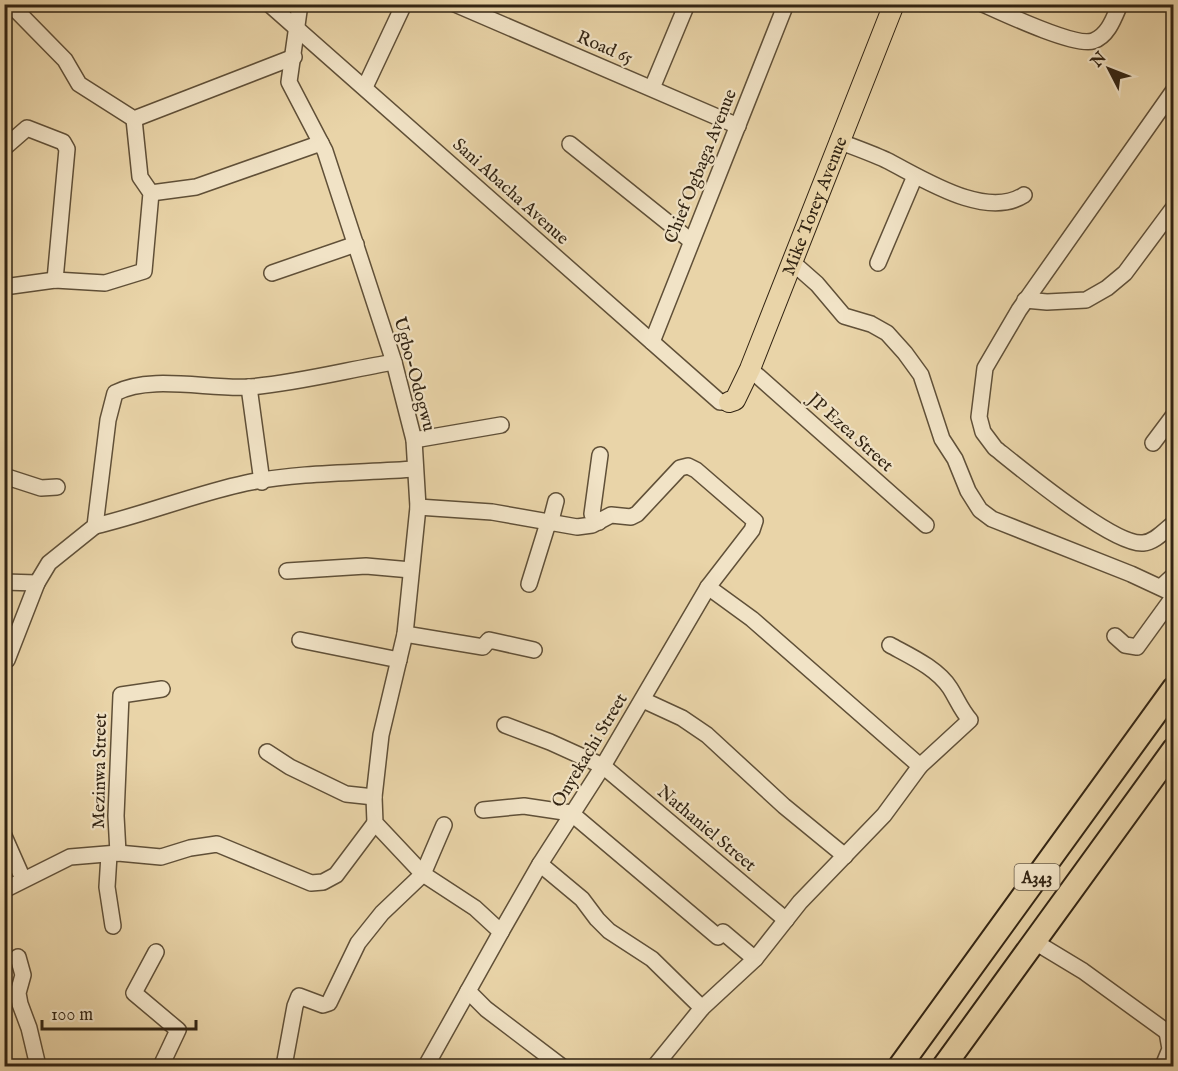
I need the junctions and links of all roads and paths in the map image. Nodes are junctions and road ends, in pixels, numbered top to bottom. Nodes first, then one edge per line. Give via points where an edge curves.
1 (10, 4) edge
2 (268, 4) edge
3 (300, 4) edge
4 (404, 4) edge
5 (455, 4) edge
6 (687, 4) edge
7 (786, 4) edge
8 (894, 4) edge
9 (983, 4) edge
10 (1120, 4) edge
11 (295, 29) junction
12 (294, 57) junction
13 (365, 87) junction
14 (652, 88) junction
15 (1173, 90) edge
16 (134, 119) junction
17 (738, 126) junction
18 (838, 141) junction
19 (321, 142) junction
20 (570, 144) dead end
21 (4, 148) edge
22 (915, 176) junction
23 (151, 193) junction
24 (1024, 195) dead end
25 (1173, 207) edge
26 (691, 242) junction
27 (356, 244) junction
28 (792, 262) junction
29 (878, 263) dead end
30 (272, 273) dead end
31 (55, 279) junction
32 (4, 287) edge
33 (1025, 300) junction
34 (652, 342) junction
35 (394, 362) junction
36 (750, 369) junction
37 (249, 387) junction
38 (729, 402) joint
39 (1173, 415) edge
40 (501, 425) dead end
41 (414, 440) junction
42 (1153, 443) dead end
43 (600, 455) dead end
44 (415, 469) junction
45 (4, 476) edge
46 (262, 482) junction
47 (57, 487) dead end
48 (556, 501) dead end
49 (417, 507) junction
50 (599, 522) junction
51 (549, 523) junction
52 (1173, 523) edge
53 (95, 525) junction
54 (926, 525) dead end
55 (411, 570) junction
56 (287, 571) dead end
57 (1173, 575) edge
58 (4, 582) edge
59 (37, 583) junction
60 (529, 584) dead end
61 (708, 587) junction
62 (1169, 592) edge
63 (405, 634) junction
64 (1115, 636) dead end
65 (300, 640) dead end
66 (890, 645) dead end
67 (534, 650) dead end
68 (7, 660) dead end
69 (399, 660) junction
70 (1173, 688) edge
71 (162, 689) dead end
72 (643, 700) junction
73 (505, 725) dead end
74 (1173, 748) edge
75 (267, 752) dead end
76 (603, 766) junction
77 (920, 766) junction
78 (374, 797) junction
79 (483, 810) dead end
80 (573, 815) junction
81 (375, 819) junction
82 (444, 825) dead end
83 (4, 836) edge
84 (113, 854) junction
85 (845, 856) junction
86 (540, 864) junction
87 (423, 874) junction
88 (23, 879) junction
89 (4, 890) edge
90 (786, 920) junction
91 (113, 926) dead end
92 (501, 932) junction
93 (1035, 942) junction
94 (156, 952) dead end
95 (18, 957) dead end
96 (755, 959) junction
97 (468, 992) junction
98 (702, 1008) junction
99 (1170, 1032) edge
100 (38, 1066) edge
101 (161, 1066) edge
102 (284, 1066) edge
103 (426, 1066) edge
104 (561, 1066) edge
105 (655, 1066) edge
106 (900, 1066) edge
107 (944, 1066) edge
108 (1163, 1066) edge

1 - 16 street via 64,60 79,84
2 - 11 street, Sani Abacha Avenue
3 - 11 street, Ugbo-Odogwu
4 - 13 street
5 - 14 street, Road 65
6 - 14 street
7 - 17 street, Chief Ogbaga Avenue
8 - 18 main road, Mike Torey Avenue
9 - 10 street via 1028,25 1091,42 1108,30
11 - 12 street, Ugbo-Odogwu
11 - 13 street, Sani Abacha Avenue
12 - 16 street
12 - 19 street, Ugbo-Odogwu via 289,82
13 - 34 street, Sani Abacha Avenue
14 - 17 street, Road 65
15 - 33 street
16 - 23 street via 140,177
17 - 26 street, Chief Ogbaga Avenue
18 - 22 street
18 - 28 main road, Mike Torey Avenue
19 - 23 street via 196,187
19 - 27 street, Ugbo-Odogwu
20 - 26 street
21 - 31 street via 27,128 63,142 67,150
22 - 24 street via 966,198 999,204 1012,203
22 - 29 street
23 - 31 street via 144,272 105,283
25 - 33 street via 1125,273 1107,288 1086,300
26 - 34 street, Chief Ogbaga Avenue
27 - 30 street
27 - 35 street, Ugbo-Odogwu
28 - 36 main road, Mike Torey Avenue
28 - 62 street via 844,316 887,333 921,375 942,439 980,510 992,519
31 - 32 street
33 - 52 street via 982,378 983,432 995,448 1020,468 1110,533 1143,543 1152,541
34 - 38 street, Sani Abacha Avenue via 720,402
35 - 37 street
35 - 41 street, Ugbo-Odogwu
36 - 38 main road, Mike Torey Avenue via 735,400
36 - 54 street, JP Ezea Street
37 - 46 street
37 - 53 street via 163,384 125,388 115,393
39 - 42 street
40 - 41 street
41 - 44 street, Ugbo-Odogwu
43 - 50 street via 592,514
44 - 46 street via 313,474
44 - 49 street, Ugbo-Odogwu
45 - 47 street via 40,488
46 - 53 street
48 - 51 street
49 - 51 street via 492,512
49 - 55 street, Ugbo-Odogwu
50 - 51 street via 576,527
50 - 61 street, Onyekachi Street via 611,515 637,514 680,468 696,470 755,521
51 - 60 street
53 - 59 street via 49,563
55 - 56 street via 366,566
55 - 63 street, Ugbo-Odogwu
57 - 62 street
58 - 59 street
59 - 68 street
61 - 72 street, Onyekachi Street
61 - 77 street via 752,619
62 - 64 street via 1137,647 1125,645
63 - 67 street via 483,646 489,640
63 - 69 street, Ugbo-Odogwu
65 - 69 street
66 - 77 street via 922,663 949,687 970,720
69 - 78 street, Ugbo-Odogwu via 381,735
70 - 106 highway, A343
71 - 84 street, Mezinwa Street via 121,695
72 - 76 street, Onyekachi Street
72 - 85 street via 707,735
73 - 76 street, Nathaniel Street
74 - 93 highway, A343
75 - 78 street via 346,794
76 - 80 street, Onyekachi Street
76 - 90 street, Nathaniel Street
77 - 85 street via 884,815
78 - 81 street, Ugbo-Odogwu
79 - 80 street via 542,807
80 - 86 street, Onyekachi Street
80 - 96 street via 718,937 723,932
81 - 84 street via 336,875 323,882 311,883 217,844 161,857
81 - 87 street
82 - 87 street
83 - 88 street
84 - 88 street via 70,857
84 - 91 street via 107,887
85 - 90 street
86 - 92 street, Onyekachi Street
86 - 98 street via 582,899 609,932 652,959
87 - 92 street via 475,908
87 - 102 street via 382,913 358,944 329,1003 323,1005 299,996
88 - 89 street
90 - 96 street
92 - 97 street, Onyekachi Street
93 - 99 street
93 - 107 highway, A343
94 - 101 street via 134,993 178,1030
95 - 100 street via 23,975 18,993 20,1004
96 - 98 street
97 - 103 street, Onyekachi Street
97 - 104 street
98 - 105 street
99 - 108 street via 1170,1049

